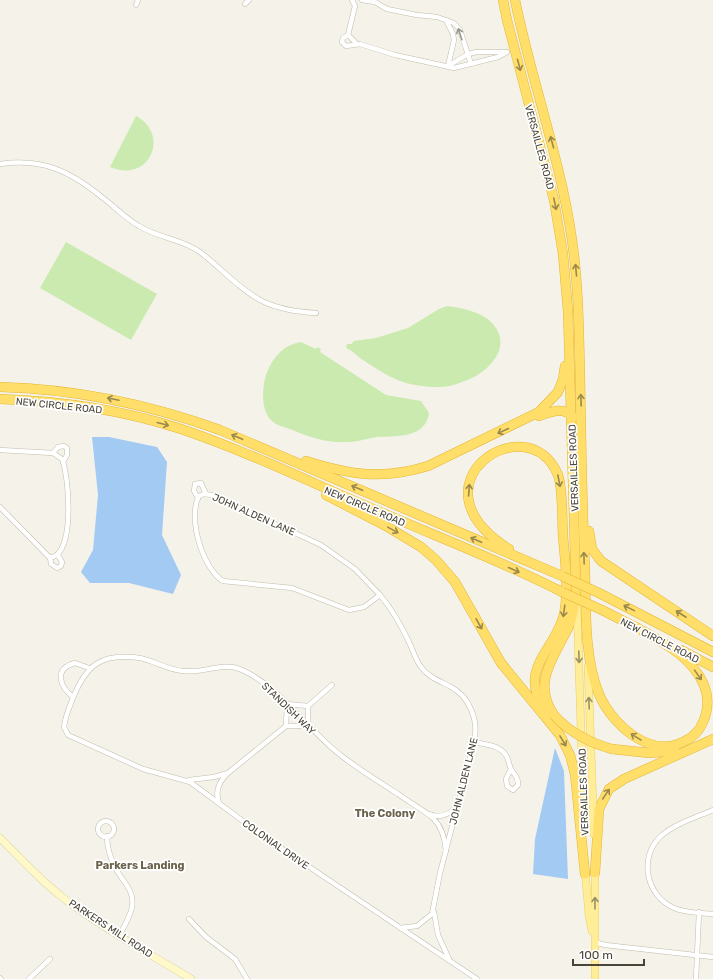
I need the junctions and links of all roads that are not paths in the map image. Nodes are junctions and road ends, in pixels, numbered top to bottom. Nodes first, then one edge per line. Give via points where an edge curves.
1 (249, 0) edge
2 (352, 0) edge
3 (362, 0) edge
4 (503, 0) edge
5 (515, 0) edge
6 (245, 4) dead end
7 (355, 6) junction
8 (445, 20) junction
9 (348, 35) junction
10 (356, 43) junction
11 (527, 48) junction
12 (511, 51) junction
13 (468, 54) junction
14 (471, 64) junction
15 (448, 66) junction
16 (0, 164) edge
17 (568, 311) junction
18 (316, 313) dead end
19 (0, 387) edge
20 (0, 399) edge
21 (571, 414) junction
22 (528, 419) junction
23 (581, 426) junction
24 (251, 443) junction
25 (582, 447) junction
26 (0, 450) edge
27 (53, 453) junction
28 (63, 462) junction
29 (272, 466) junction
30 (206, 494) junction
31 (198, 498) junction
32 (0, 507) edge
33 (58, 555) junction
34 (50, 557) junction
35 (538, 566) junction
36 (576, 590) junction
37 (380, 595) junction
38 (587, 624) junction
39 (634, 626) junction
40 (713, 636) edge
41 (713, 652) edge
42 (713, 667) edge
43 (89, 668) junction
44 (332, 685) dead end
45 (73, 697) junction
46 (287, 704) junction
47 (308, 706) junction
48 (286, 726) junction
49 (308, 726) junction
50 (554, 728) junction
51 (713, 740) edge
52 (474, 742) junction
53 (700, 745) junction
54 (511, 769) dead end
55 (228, 773) junction
56 (187, 780) junction
57 (219, 803) junction
58 (457, 806) junction
59 (713, 810) edge
60 (425, 812) junction
61 (107, 836) dead end
62 (0, 838) edge
63 (446, 851) junction
64 (595, 873) junction
65 (585, 874) junction
66 (434, 906) junction
67 (699, 912) junction
68 (713, 914) edge
69 (189, 920) dead end
70 (400, 928) junction
71 (119, 936) junction
72 (594, 942) junction
73 (696, 955) junction
74 (713, 957) edge
75 (50, 959) dead end
76 (451, 962) junction
77 (29, 979) edge
78 (192, 979) edge
79 (247, 979) edge
80 (477, 979) edge
81 (595, 979) edge
82 (696, 979) edge

1 - 6 street
2 - 7 street
3 - 7 street
3 - 8 street via 375,2 387,9
4 - 12 highway, VERSAILLES ROAD
5 - 11 highway, VERSAILLES ROAD
7 - 9 street
13 -> 8 street via 457,25
8 - 15 street via 454,40
9 - 10 street
9 - 10 street via 343,38 343,45 350,46
10 - 15 street via 395,55
11 - 12 street
23 -> 11 highway, VERSAILLES ROAD via 577,278 572,230
12 - 13 street
12 - 14 street
12 -> 17 highway, VERSAILLES ROAD via 556,208
13 - 14 street
13 - 15 street
14 - 15 street via 460,68
16 - 18 street via 33,163 69,174 94,190 139,227 198,251 263,302 281,308
17 - 21 highway, VERSAILLES ROAD
17 - 22 highway via 561,386 546,407
24 -> 19 highway, NEW CIRCLE ROAD via 191,420 121,400 62,391
20 -> 29 highway, NEW CIRCLE ROAD via 64,404 124,414 181,430
21 - 22 highway via 558,410
21 - 23 highway
21 - 36 highway, VERSAILLES ROAD
22 -> 24 highway via 428,466 392,474 342,472
23 - 25 highway, VERSAILLES ROAD
35 -> 24 highway, NEW CIRCLE ROAD
38 -> 25 highway, VERSAILLES ROAD
40 -> 25 highway via 594,554 589,537
26 - 27 street
27 - 28 street via 59,455
27 - 28 street via 58,447 67,448
28 - 33 street via 68,512
29 -> 39 highway, NEW CIRCLE ROAD, bridge via 509,567
29 -> 50 highway via 407,538 436,560 455,582 513,679
30 - 31 street, JOHN ALDEN LANE
30 - 31 street via 201,483 195,484 194,491
30 - 37 street, JOHN ALDEN LANE via 321,545 355,569
31 - 37 street, JOHN ALDEN LANE via 195,526 197,539 214,572 223,582 298,590 349,610 364,607
32 - 34 street
33 - 34 street
33 - 34 street via 62,562 57,568 51,564
41 -> 35 highway, NEW CIRCLE ROAD, bridge via 599,593
35 -> 50 highway via 496,540 481,527 471,511 468,493 472,475 483,459 504,448 519,447 536,452 550,462 559,476 565,566 564,614 560,626 541,657 535,677 538,699
36 - 53 highway, bridge via 569,626 552,656 545,676 545,694 554,715 586,739 612,749 635,753 660,753
36 -> 65 main road, VERSAILLES ROAD
37 - 52 street, JOHN ALDEN LANE via 401,626 421,667 430,676 458,692 468,704 475,725
39 -> 38 highway via 675,650 687,661 707,692 708,708 701,727 692,738 677,745 662,747 646,742 622,727 609,712 594,681
64 -> 38 main road, VERSAILLES ROAD
39 - 42 highway, NEW CIRCLE ROAD
43 - 45 street
43 - 45 street via 75,663 62,672 62,687
43 - 46 street, STANDISH WAY via 104,660 124,657 145,659 184,672 234,667 259,679
44 - 47 street
45 - 56 street, COLONIAL DRIVE via 65,720 64,731 68,735 142,768
46 - 47 street
46 - 48 street
46 - 49 street, STANDISH WAY
47 - 49 street
48 - 49 street
48 - 55 street
49 - 60 street, STANDISH WAY via 343,757
50 -> 65 highway via 566,745 573,764
51 - 53 highway
52 - 54 street via 502,750
52 - 58 street, JOHN ALDEN LANE
64 -> 53 highway via 598,809 609,790 624,779
55 - 56 street
55 - 57 street via 218,789
56 - 57 street, COLONIAL DRIVE
57 - 70 street, COLONIAL DRIVE via 266,838
58 - 60 street, STANDISH WAY via 444,815 436,816
58 - 63 street, JOHN ALDEN LANE
59 - 67 street via 660,836 652,848 648,862 649,878 657,896 674,908
60 - 63 street, STANDISH WAY via 440,828 445,839
61 - 71 street via 107,847 112,860 132,896 132,910
62 - 71 main road, PARKERS MILL ROAD via 61,896
63 - 66 street, JOHN ALDEN LANE
72 -> 64 main road, VERSAILLES ROAD
65 - 72 main road, VERSAILLES ROAD
66 - 70 street, JOHN ALDEN LANE via 430,916 422,923 412,928
66 - 76 street, JOHN ALDEN LANE via 438,935
67 - 68 street
67 - 73 street
69 - 79 street via 235,959
70 - 76 street, COLONIAL DRIVE
71 - 78 main road, PARKERS MILL ROAD
72 - 73 street
72 - 81 main road, VERSAILLES ROAD
73 - 74 street
73 - 82 street
75 - 77 street
76 - 80 street, COLONIAL DRIVE

